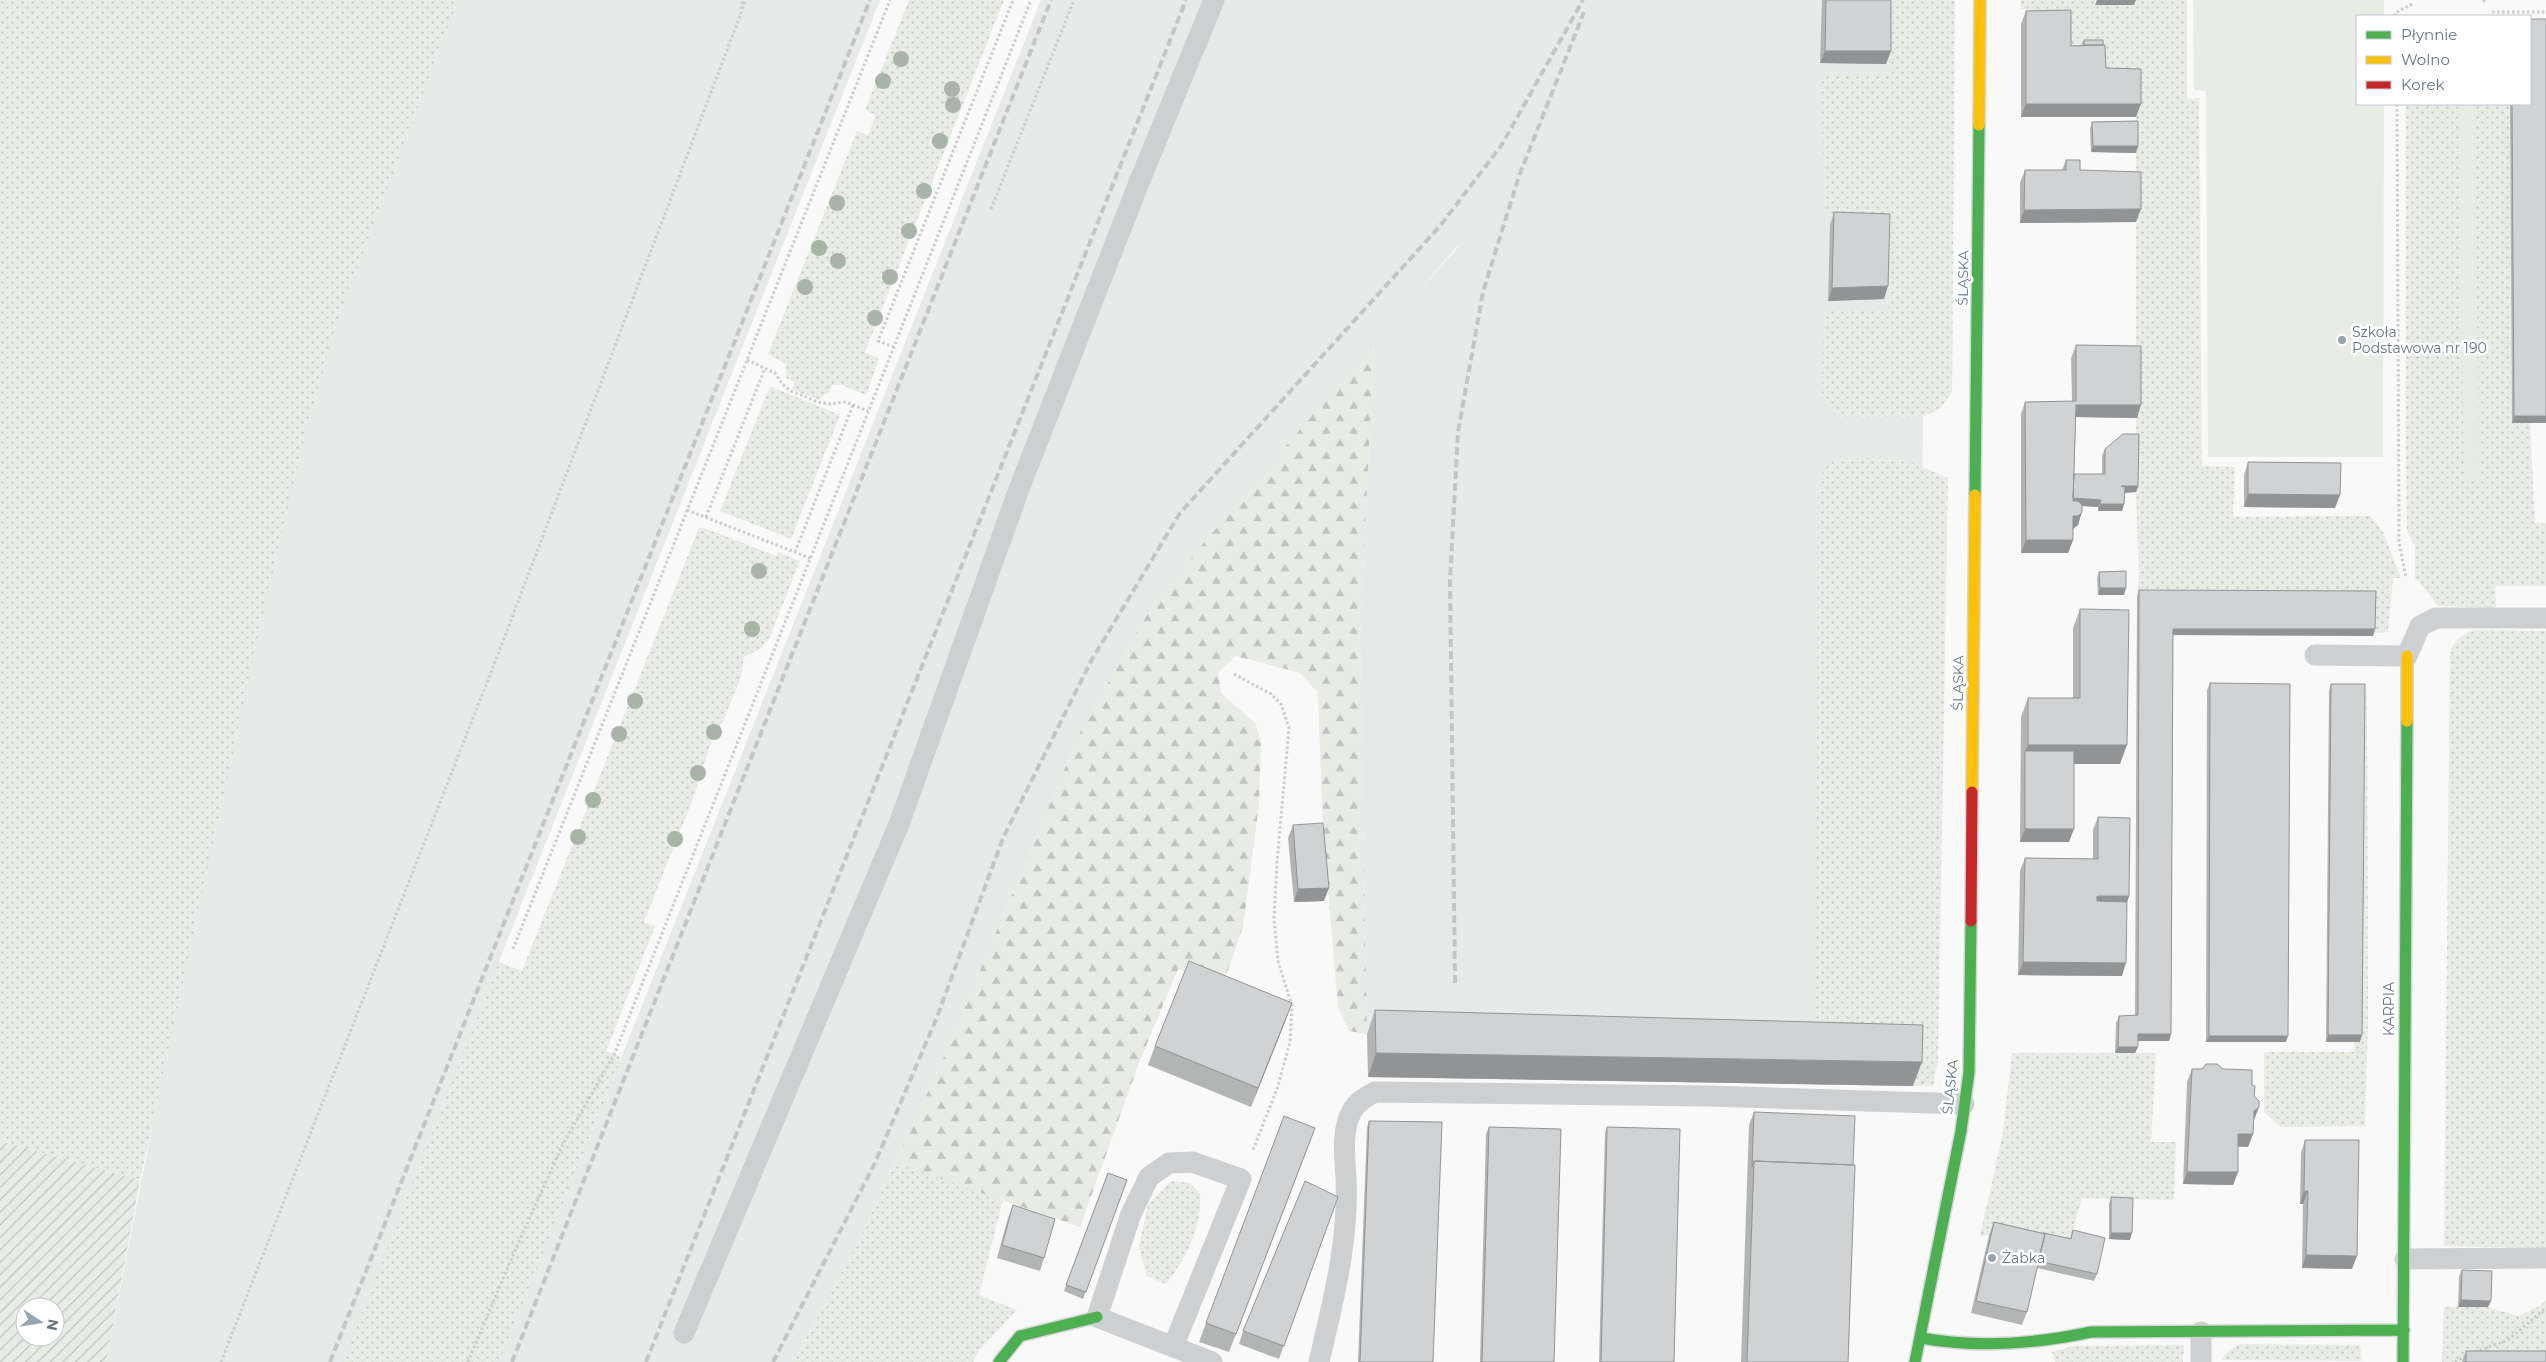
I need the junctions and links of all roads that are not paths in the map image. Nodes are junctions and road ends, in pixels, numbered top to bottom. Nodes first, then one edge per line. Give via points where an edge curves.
1 (1214, 0) edge
2 (1980, 0) edge
3 (2546, 618) edge
4 (2315, 655) dead end
5 (2407, 656) junction
6 (1964, 1104) junction
7 (2546, 1258) edge
8 (2405, 1259) junction
9 (1097, 1317) junction
10 (2404, 1330) junction
11 (2201, 1332) junction
12 (684, 1333) dead end
13 (1921, 1338) junction
14 (1174, 1347) junction
15 (999, 1362) edge
16 (1212, 1362) edge
17 (1319, 1362) edge
18 (1915, 1362) edge
19 (2201, 1362) edge
20 (2403, 1362) edge

1 - 12 lane via 1019,489 899,824
2 - 6 street, ŚLĄSKA via 1968,1072
3 - 5 lane via 2436,618 2420,626
4 - 5 lane
5 - 8 street, KARPIA
6 - 13 street, ŚLĄSKA
6 - 17 lane via 1710,1096 1375,1092 1362,1099 1352,1112 1345,1141 1347,1223 1340,1274
7 - 8 lane
8 - 10 street, KARPIA
9 - 14 lane
9 - 14 lane via 1131,1214 1149,1177 1169,1163 1192,1162 1241,1179
9 - 15 street via 1020,1336
10 - 11 street
10 - 20 street, KARPIA
11 - 13 street via 2091,1332 2048,1341 1956,1344
11 - 19 lane
13 - 18 street, ŚLĄSKA
14 - 16 lane

